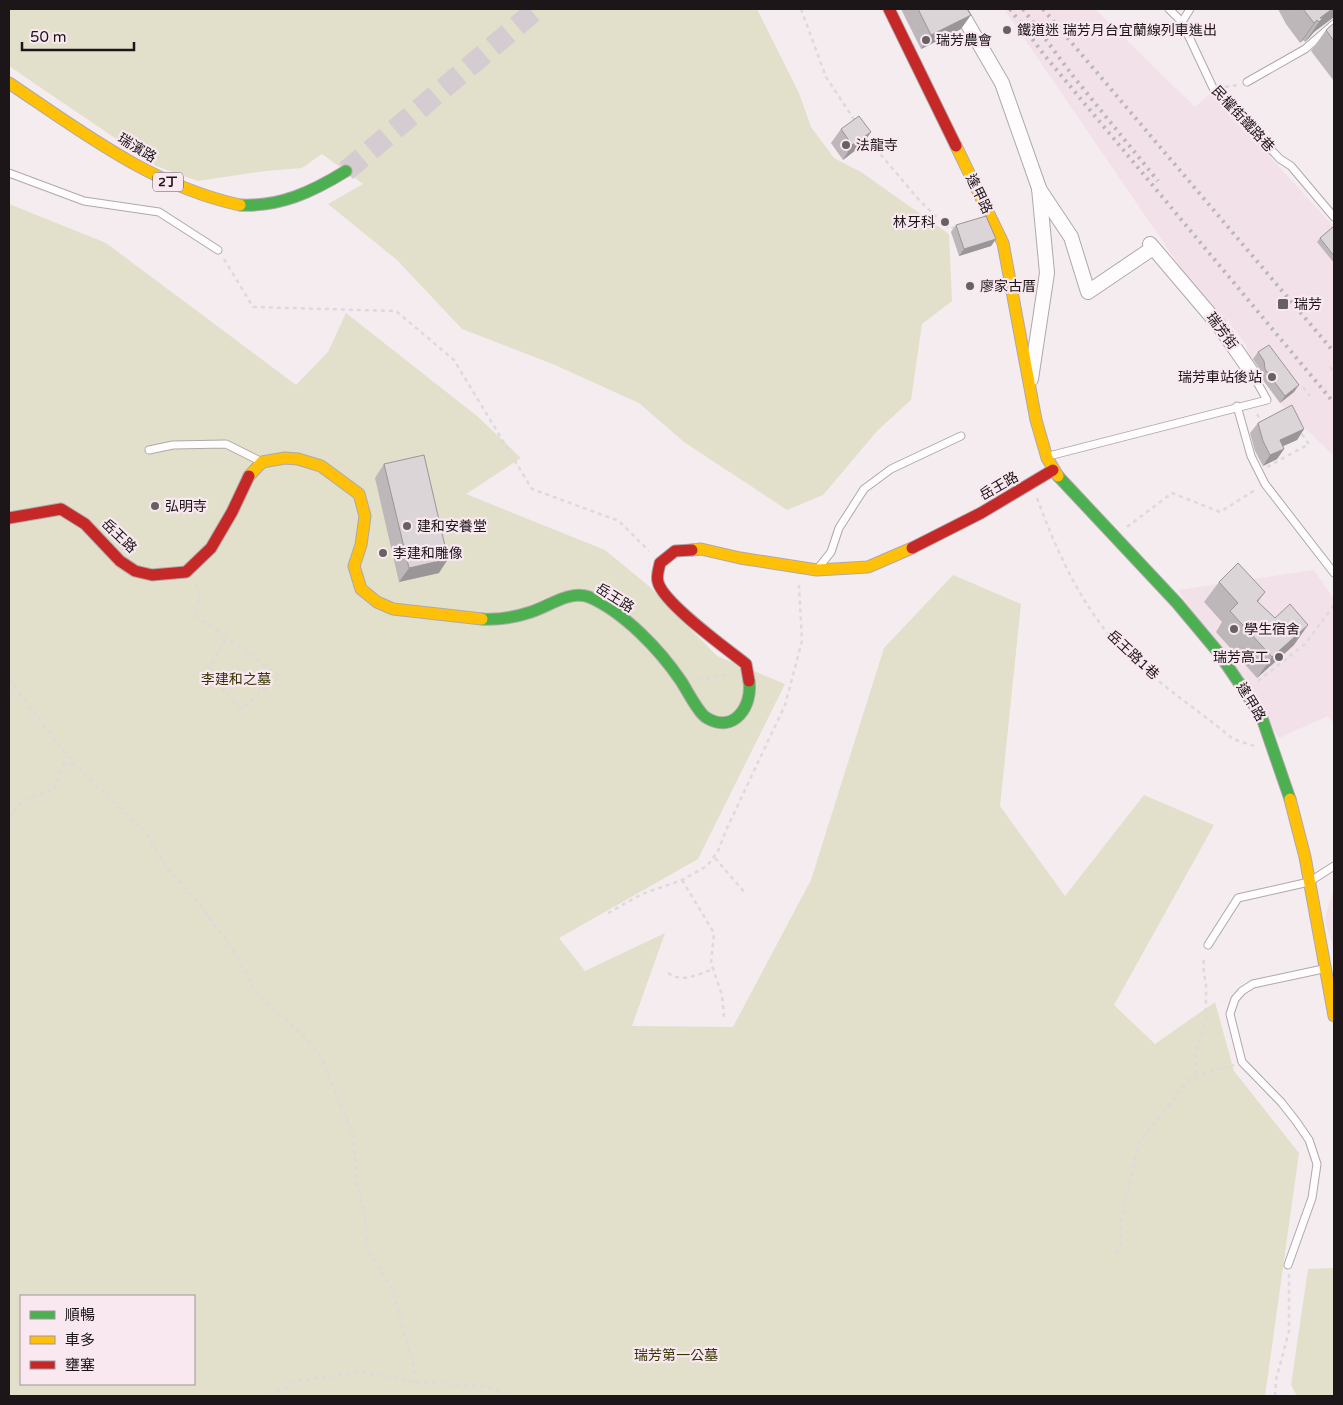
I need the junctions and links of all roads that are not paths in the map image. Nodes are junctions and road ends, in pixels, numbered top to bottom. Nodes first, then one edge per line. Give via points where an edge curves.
1 (889, 9) edge
2 (959, 9) edge
3 (1169, 9) edge
4 (1190, 9) edge
5 (1182, 22) junction
6 (1334, 24) edge
7 (1247, 82) road end
8 (9, 85) edge
9 (346, 171) tunnel mouth
10 (9, 173) edge
11 (1039, 188) junction
12 (1334, 217) edge
13 (218, 250) road end
14 (1252, 373) joint
15 (1029, 393) junction
16 (1237, 406) junction
17 (961, 436) dead end
18 (149, 450) dead end
19 (1046, 457) junction
20 (262, 462) junction
21 (1053, 470) junction
22 (9, 518) edge
23 (817, 570) junction
24 (1334, 573) edge
25 (1334, 866) edge
26 (1309, 882) junction
27 (1208, 945) road end
28 (1325, 969) junction
29 (1334, 1016) edge
30 (1288, 1265) road end

1 - 15 street, 逢甲路 via 1003,243 1012,279
2 - 11 street, 逢甲路 via 1002,83
3 - 5 lane, 民權街鐵路巷
4 - 5 lane
5 - 12 lane, 民權街鐵路巷 via 1214,90 1280,159 1291,166
6 - 7 lane via 1304,49
8 - 9 street, 瑞濱路 / 2丁 via 125,159 161,179 212,198 238,204 272,204 301,196
10 - 13 lane via 84,201 159,212
11 - 14 street, 瑞芳街 via 1071,237 1088,292 1151,246 1218,324
11 - 15 street, 逢甲路 via 1047,273
14 - 16 lane, 瑞芳街 via 1267,400
15 - 19 street, 逢甲路
16 - 19 lane, 瑞芳街
16 - 24 lane via 1251,456 1265,484
17 - 23 lane via 891,469 864,488 839,528 831,552
18 - 20 lane via 173,444 226,444
19 - 21 street, 逢甲路
20 - 22 street, 岳王路 via 248,477 211,548 186,572 152,575 135,571 120,561 85,524 61,509
20 - 23 street, 岳王路 via 298,458 322,466 359,494 365,516 354,566 362,589 377,602 393,609 486,619 532,612 576,594 588,597 642,634 665,658 706,718 722,723 736,719 746,707 750,688 746,664 690,620 660,588 657,580 660,563 675,551 701,549
21 - 23 street, 岳王路 via 964,522 893,558 868,567
21 - 26 street, 逢甲路 via 1177,603 1262,715 1286,785
25 - 26 lane
26 - 27 lane via 1238,898
26 - 28 street, 逢甲路
28 - 29 street, 逢甲路
28 - 30 lane via 1253,984 1235,999 1230,1014 1242,1062 1296,1121 1309,1140 1317,1164 1312,1198

